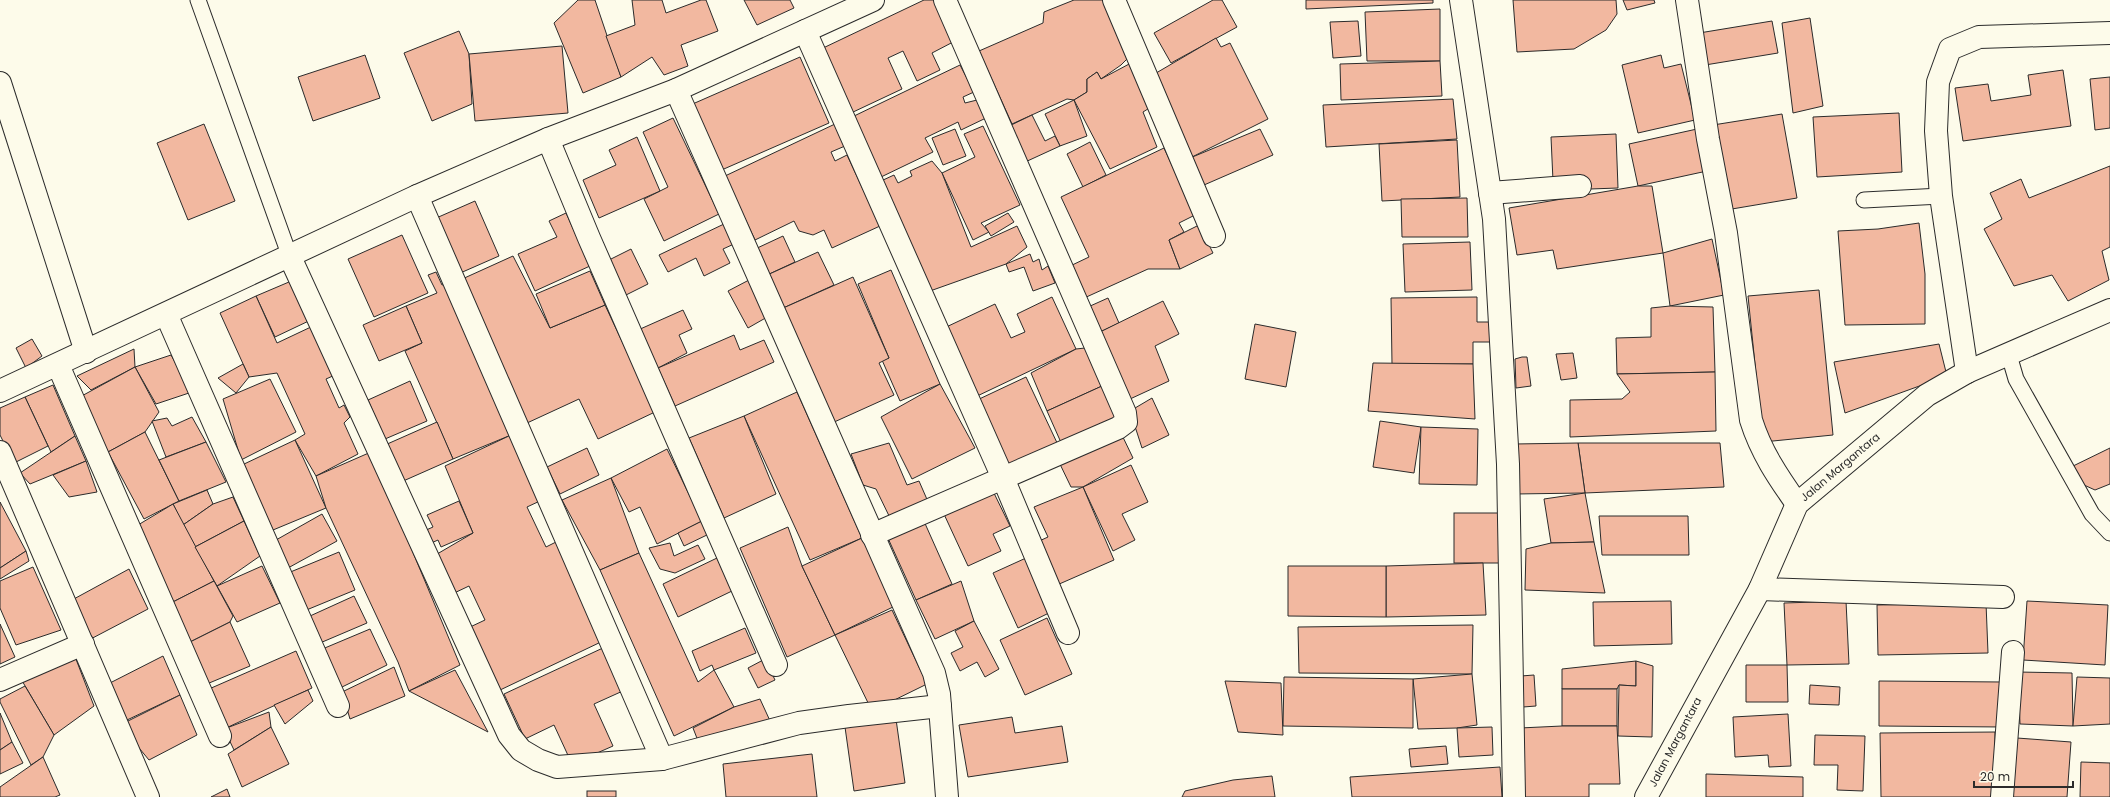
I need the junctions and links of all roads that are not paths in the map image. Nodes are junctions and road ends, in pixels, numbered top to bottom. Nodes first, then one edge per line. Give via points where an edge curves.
1 (198, 0) edge
2 (873, 0) edge
3 (945, 0) edge
4 (1114, 0) edge
5 (1461, 0) edge
6 (1687, 0) edge
7 (805, 31) junction
8 (2110, 32) edge
9 (0, 83) edge
10 (676, 90) junction
11 (548, 139) junction
12 (1580, 186) dead end
13 (1490, 193) junction
14 (417, 196) junction
15 (1941, 196) junction
16 (1864, 200) dead end
17 (1214, 236) dead end
18 (290, 256) junction
19 (2110, 310) edge
20 (166, 314) junction
21 (86, 352) junction
22 (2009, 355) junction
23 (58, 365) junction
24 (1966, 372) junction
25 (0, 391) edge
26 (0, 452) edge
27 (1003, 478) junction
28 (1797, 504) junction
29 (2110, 532) edge
30 (872, 535) junction
31 (1760, 589) junction
32 (2003, 597) dead end
33 (1068, 633) dead end
34 (83, 644) junction
35 (2013, 652) dead end
36 (776, 665) dead end
37 (0, 680) edge
38 (338, 706) dead end
39 (940, 706) junction
40 (220, 736) dead end
41 (662, 759) junction
42 (148, 797) edge
43 (948, 797) edge
44 (1514, 797) edge
45 (1646, 797) edge
46 (2002, 797) edge

1 - 18 lane
2 - 7 street
3 - 27 street via 1126,422 1118,428
4 - 17 street
5 - 13 street
6 - 28 street via 1708,139 1726,233 1751,420 1757,440 1770,466
7 - 10 street
7 - 27 street
8 - 15 street via 1979,37 1950,49 1938,82 1936,102
9 - 21 street
10 - 11 street
10 - 30 street
11 - 14 street
11 - 36 street
12 - 13 street
13 - 44 street via 1494,219 1508,464
14 - 18 street
14 - 41 street
15 - 16 lane
15 - 24 street
18 - 20 street
18 - 41 street via 509,735 521,750 557,767
19 - 22 street, Jalan Margantara
20 - 21 street
20 - 38 street
21 - 23 street
22 - 24 street, Jalan Margantara
22 - 29 lane via 2016,379 2088,508
23 - 25 street
23 - 40 street
24 - 28 street, Jalan Margantara via 1912,406
26 - 34 street
27 - 30 street
27 - 33 street
28 - 31 street, Jalan Margantara
30 - 39 street via 934,673
31 - 32 street
31 - 45 street, Jalan Margantara
34 - 37 street
34 - 42 street
35 - 46 street
39 - 41 street via 799,723
39 - 43 street

